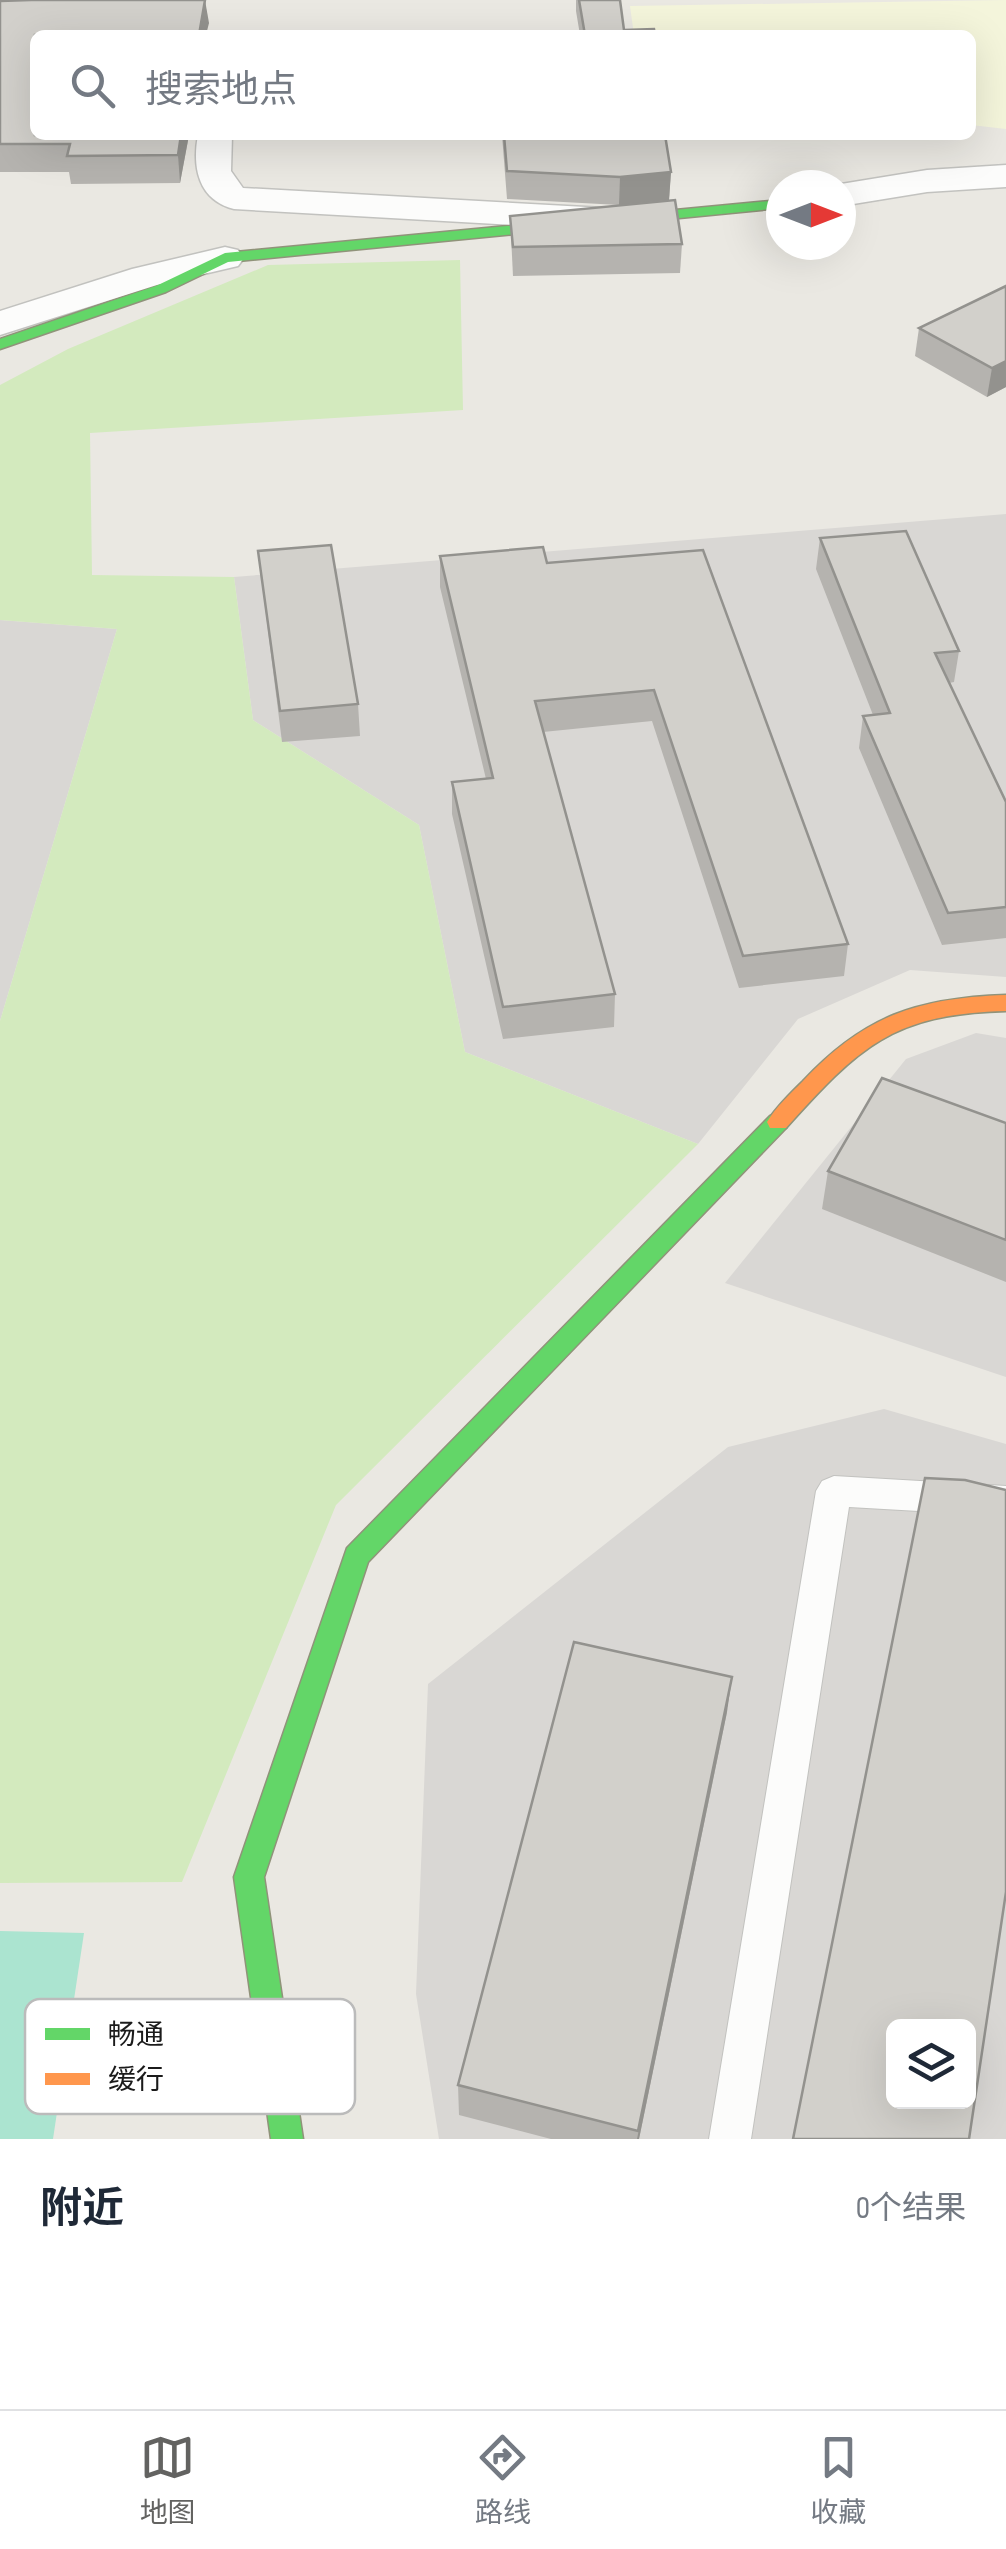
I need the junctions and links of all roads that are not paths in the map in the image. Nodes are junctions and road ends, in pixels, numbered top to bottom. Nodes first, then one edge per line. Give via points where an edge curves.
1 (215, 140) edge
2 (1006, 176) edge
3 (856, 193) edge
4 (766, 206) edge
5 (627, 221) junction
6 (225, 258) junction
7 (0, 323) edge
8 (0, 344) edge
9 (1006, 1003) edge
10 (1006, 1501) edge
11 (267, 1999) edge
12 (283, 2114) edge
13 (287, 2139) edge
14 (730, 2139) edge

1 - 5 street via 210,162 234,198
2 - 3 street
4 - 5 street
5 - 6 street
6 - 7 street
6 - 8 street via 161,289
9 - 11 street via 953,1005 852,1045 357,1556 250,1877
10 - 14 lane via 834,1491
12 - 13 street

